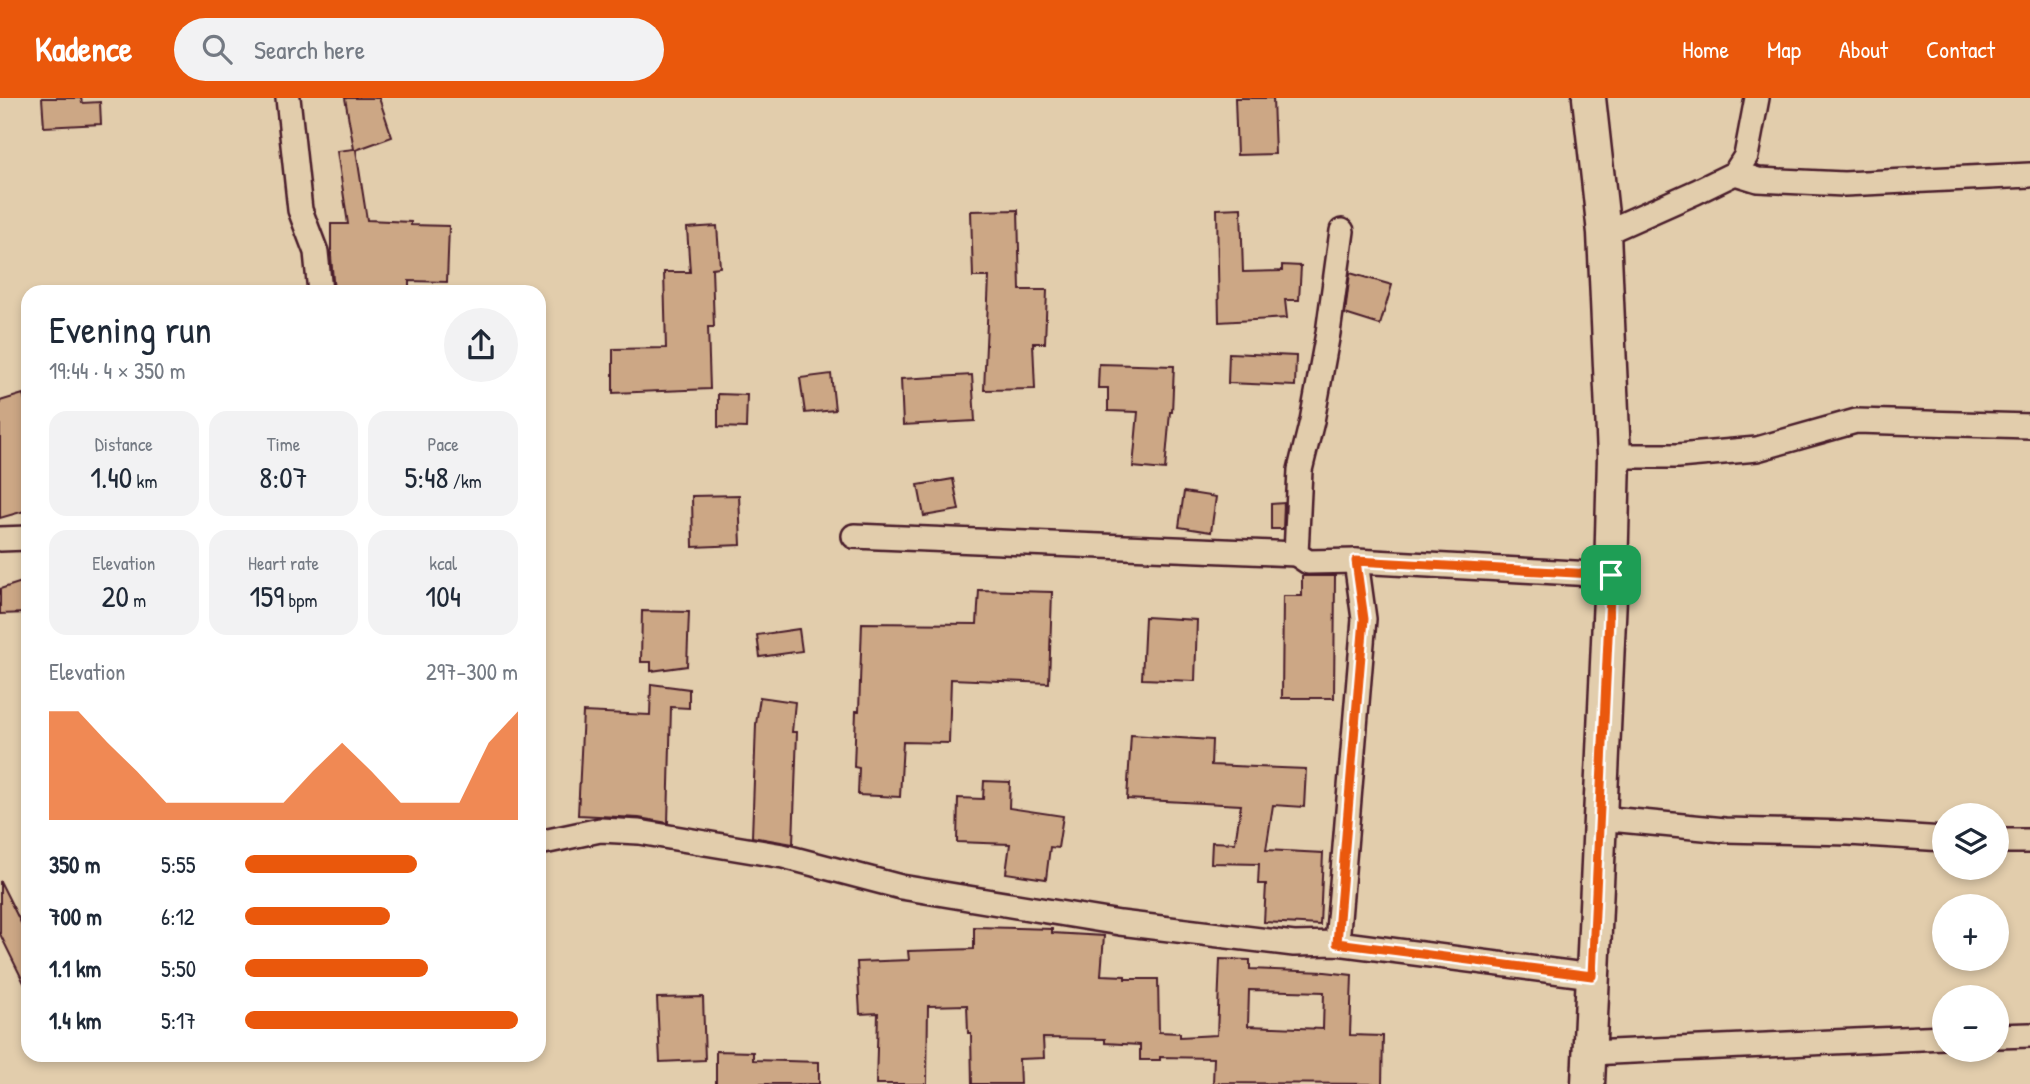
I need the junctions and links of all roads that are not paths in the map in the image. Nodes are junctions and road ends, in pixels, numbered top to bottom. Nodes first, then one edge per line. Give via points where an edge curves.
1 (288, 98) edge
2 (1589, 98) edge
3 (1758, 98) edge
4 (1735, 173) junction
5 (2030, 175) edge
6 (1342, 231) dead end
7 (1604, 233) junction
8 (319, 285) edge
9 (2030, 426) edge
10 (1614, 456) junction
11 (854, 536) dead end
12 (21, 538) edge
13 (0, 539) edge
14 (1296, 554) junction
15 (1356, 561) junction
16 (1611, 575) junction
17 (1599, 818) junction
18 (1932, 838) edge
19 (2009, 841) edge
20 (2030, 841) edge
21 (546, 842) edge
22 (1337, 943) junction
23 (1592, 976) junction
24 (2030, 1035) edge
25 (2009, 1036) edge
26 (1932, 1038) edge
27 (1589, 1053) junction
28 (1588, 1084) edge

1 - 8 street via 300,210 316,252
2 - 7 street
3 - 4 street via 1746,156
4 - 5 street via 1758,180 1844,184
4 - 7 street
6 - 14 street via 1328,333 1300,470
7 - 10 street
9 - 10 street via 1856,421 1756,449
10 - 16 street
11 - 14 street
12 - 13 street
14 - 15 street via 1308,562
15 - 16 street
15 - 22 street via 1364,619
16 - 17 street
17 - 18 street via 1725,830
17 - 23 street
19 - 20 street
21 - 22 street via 600,830 639,832 783,856 901,887 1121,923 1294,944
22 - 23 street
23 - 27 street
24 - 25 street
26 - 27 street
27 - 28 street

